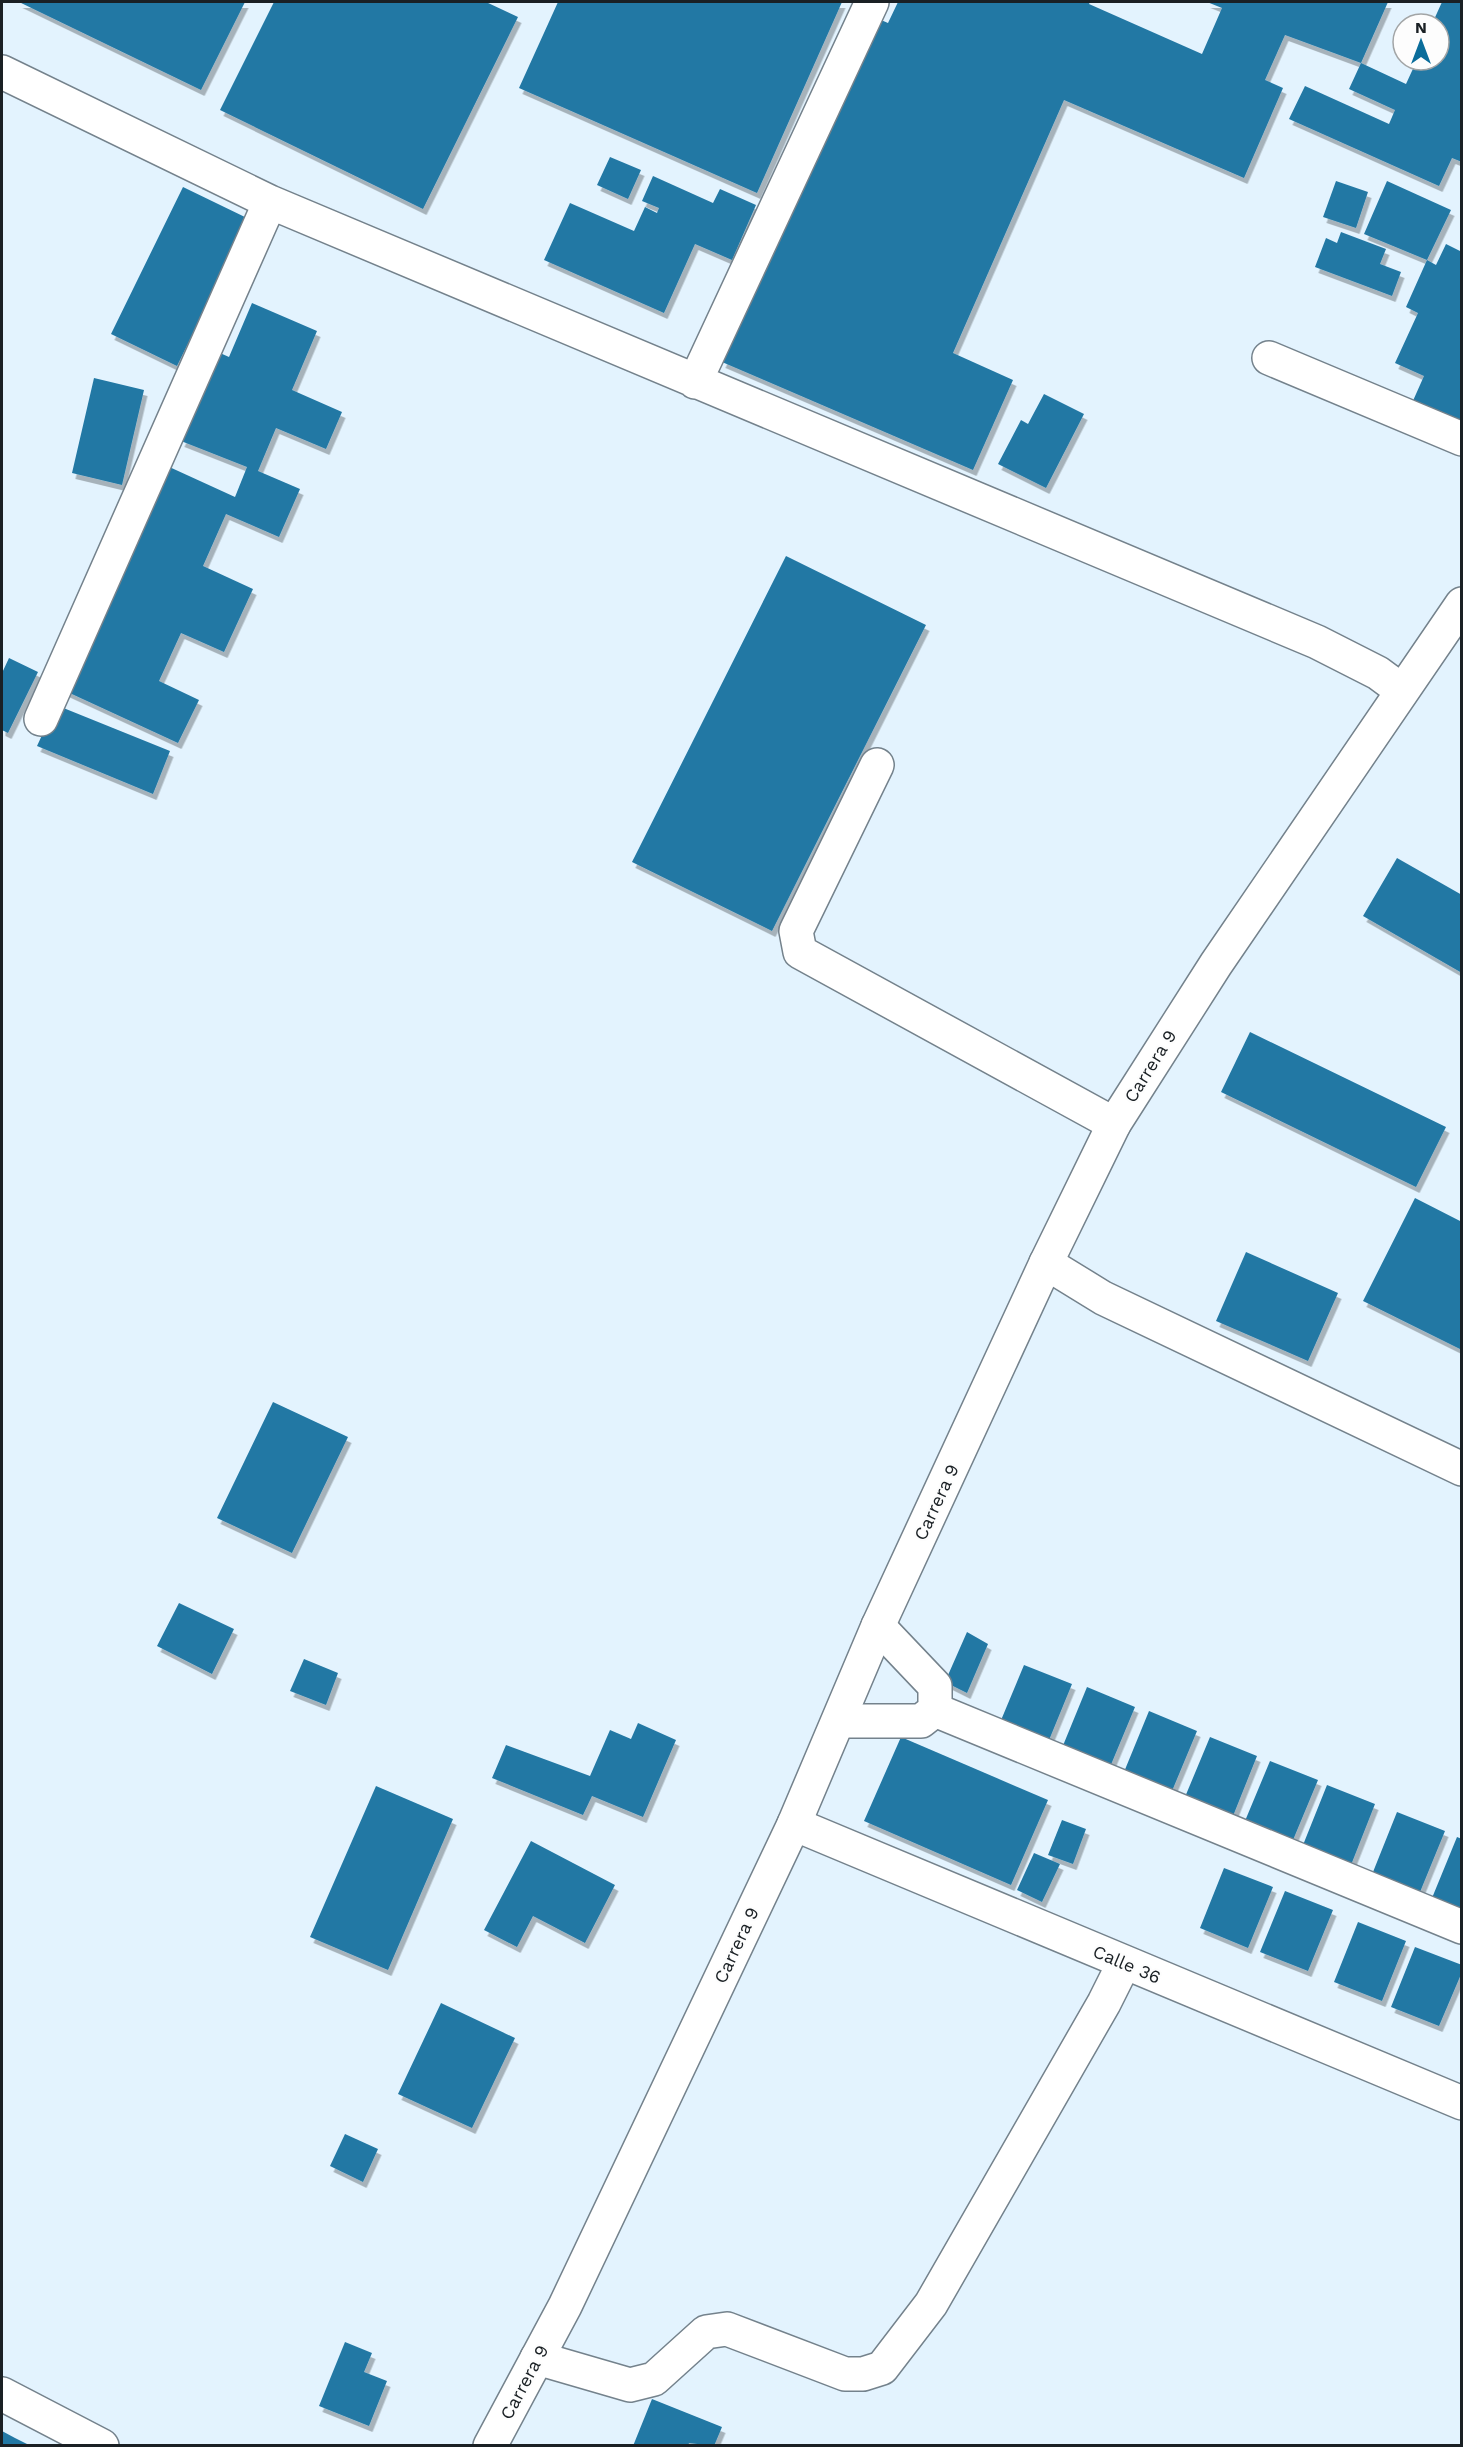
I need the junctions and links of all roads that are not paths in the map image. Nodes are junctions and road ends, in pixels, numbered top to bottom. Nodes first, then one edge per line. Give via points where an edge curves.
1 (872, 2) edge
2 (2, 72) edge
3 (270, 202) junction
4 (1269, 358) dead end
5 (695, 382) junction
6 (1461, 439) edge
7 (1461, 604) edge
8 (1401, 690) junction
9 (41, 719) dead end
10 (877, 765) dead end
11 (1114, 1124) junction
12 (1046, 1263) junction
13 (1461, 1469) edge
14 (878, 1626) junction
15 (935, 1710) junction
16 (839, 1721) junction
17 (794, 1824) junction
18 (1461, 1927) edge
19 (1124, 1963) junction
20 (1461, 2103) edge
21 (537, 2358) junction
22 (2, 2394) edge
23 (102, 2445) edge
24 (493, 2445) edge

1 - 5 street
2 - 3 street
3 - 5 street
3 - 9 street
4 - 6 street
5 - 8 street via 1317,642 1378,673
7 - 8 street, Carrera 9
8 - 11 street, Carrera 9 via 1216,964
10 - 11 street via 796,931 800,952
11 - 12 street, Carrera 9
12 - 13 street via 1103,1298
12 - 14 street, Carrera 9
14 - 15 street via 935,1686
14 - 16 street, Carrera 9
15 - 16 street via 921,1721
15 - 18 street
16 - 17 street, Carrera 9
17 - 19 street, Calle 36
17 - 21 street, Carrera 9
19 - 20 street, Calle 36
19 - 21 street via 931,2304 882,2368 845,2374 727,2329 706,2332 654,2379 630,2385
21 - 24 street, Carrera 9
22 - 23 street

